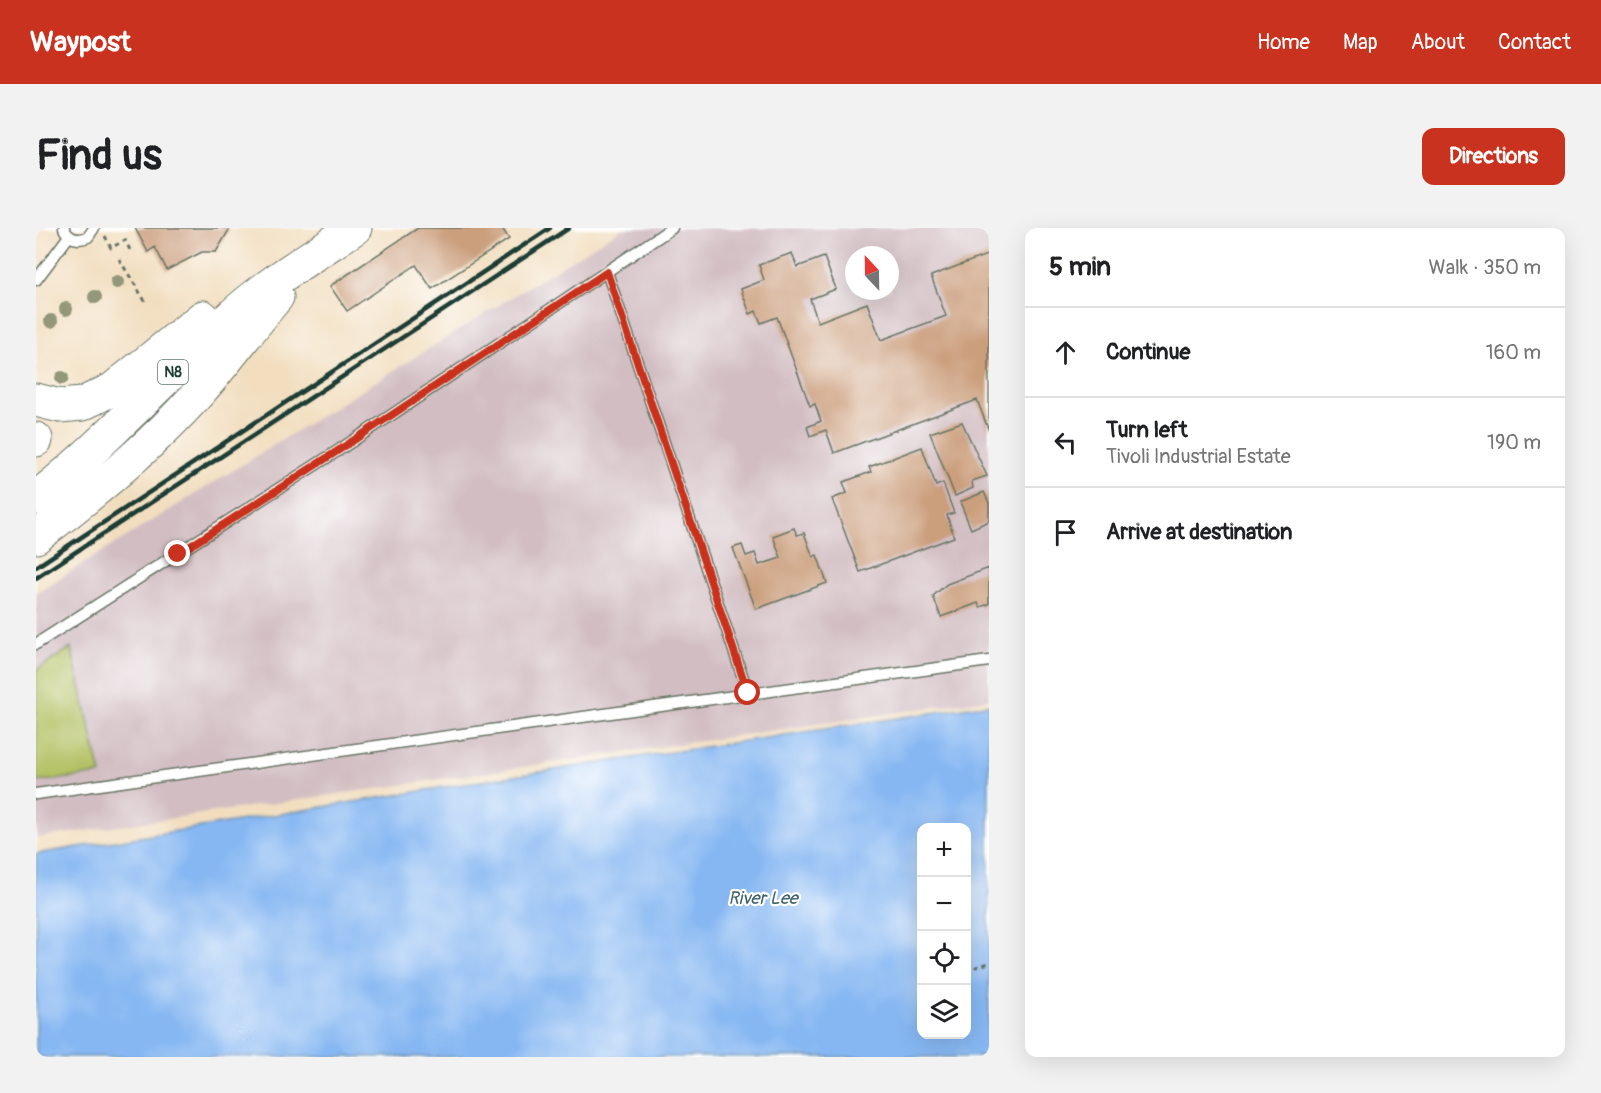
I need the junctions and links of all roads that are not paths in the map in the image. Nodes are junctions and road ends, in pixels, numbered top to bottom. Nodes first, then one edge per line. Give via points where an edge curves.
1 (356, 228) edge
2 (672, 228) edge
3 (100, 229) edge
4 (67, 232) edge
5 (320, 241) edge
6 (607, 272) junction
7 (256, 275) junction
8 (36, 279) edge
9 (36, 400) edge
10 (36, 482) edge
11 (36, 498) edge
12 (36, 537) edge
13 (36, 644) edge
14 (989, 661) edge
15 (748, 693) junction
16 (36, 794) edge

1 - 5 highway, N8
2 - 6 lane
3 - 4 lane via 78,240
4 - 8 lane
5 - 7 highway, N8
5 - 11 highway, N8 via 226,320
5 - 12 highway via 195,397 92,494
6 - 13 lane
6 - 15 lane
7 - 9 highway, N8 via 113,389 82,404 60,406
7 - 10 highway, N8
14 - 15 lane
15 - 16 lane

